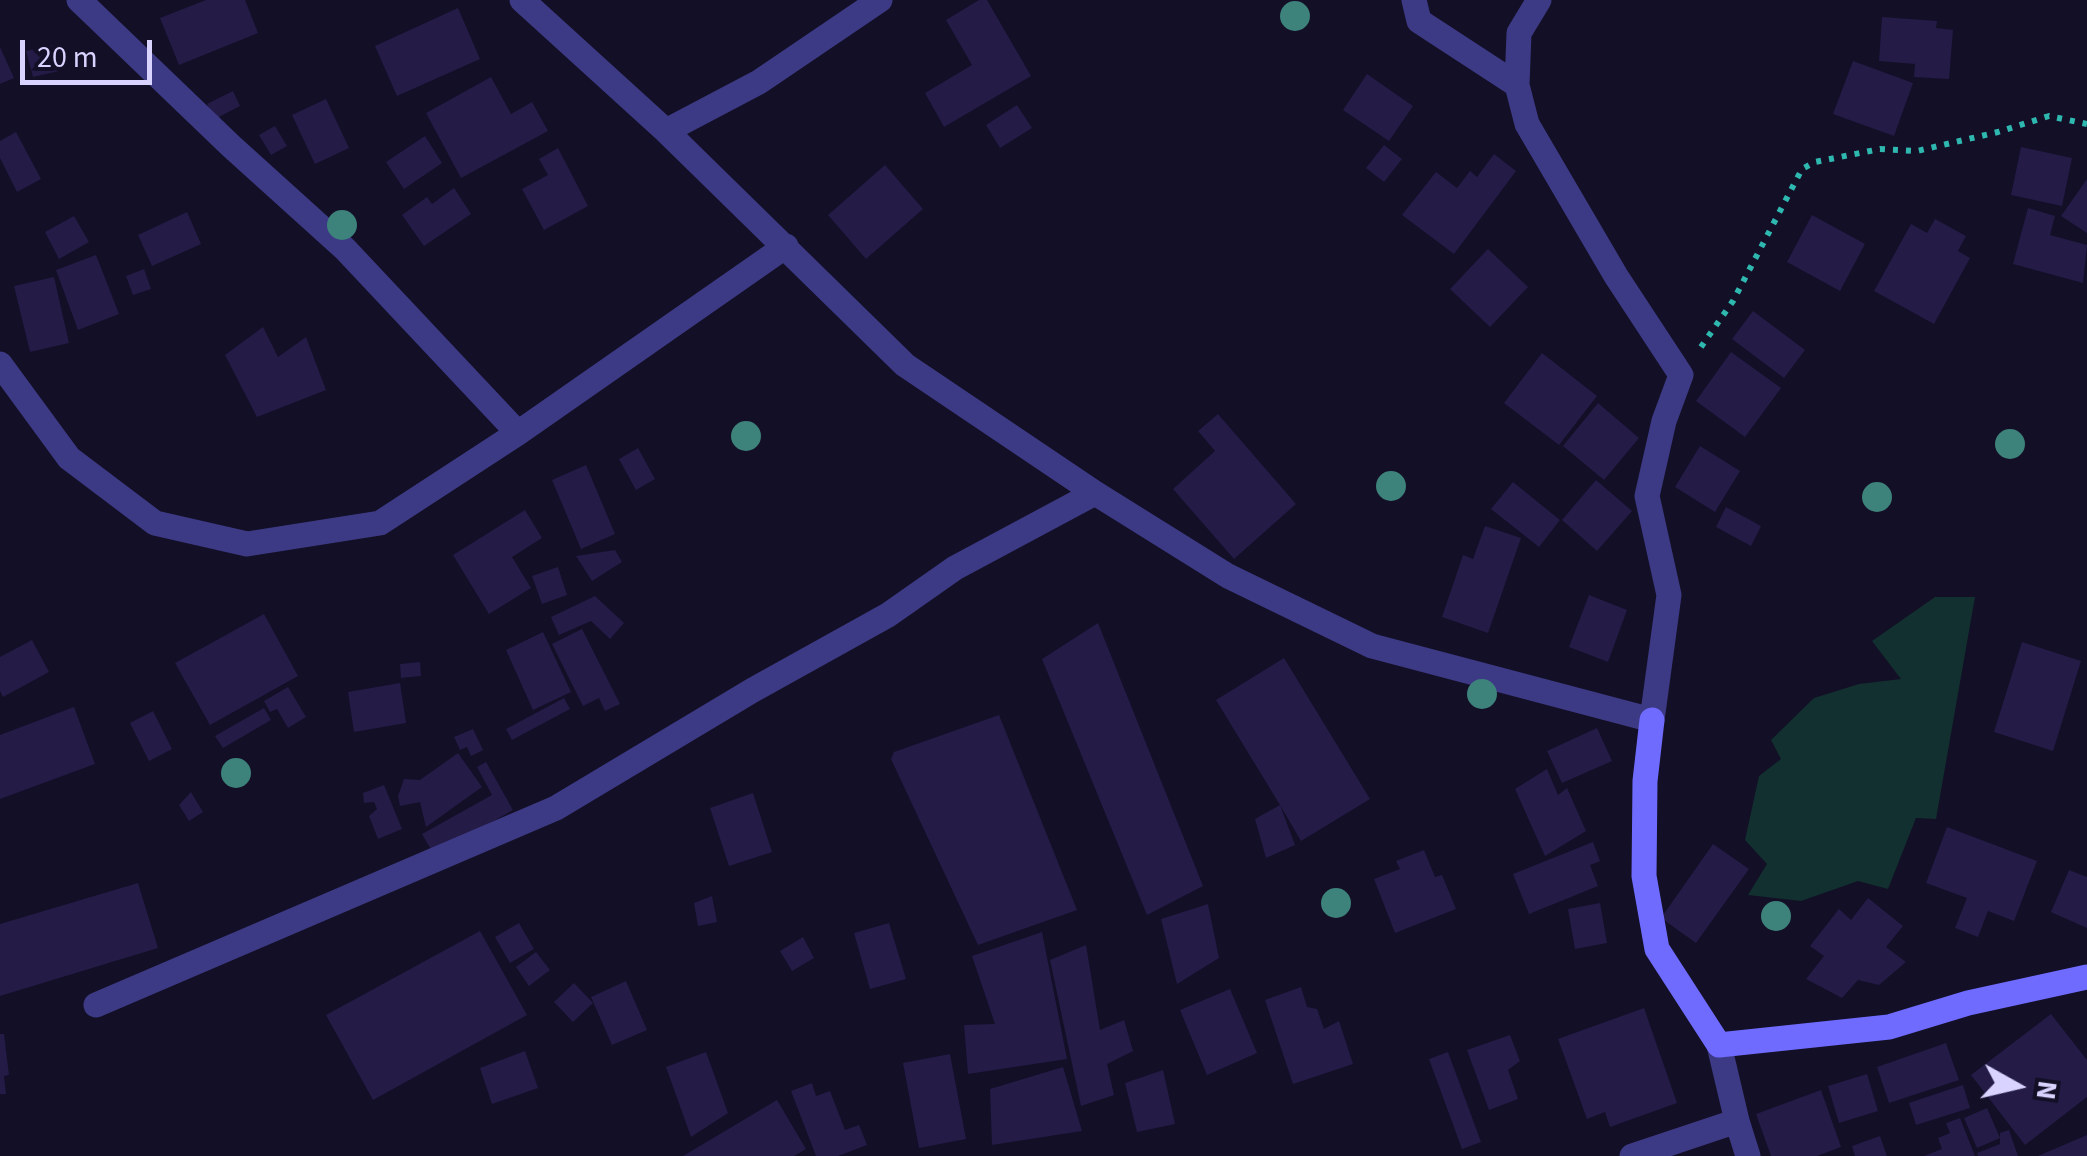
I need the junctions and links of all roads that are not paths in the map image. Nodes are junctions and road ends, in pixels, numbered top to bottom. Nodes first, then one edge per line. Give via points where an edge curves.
1 (79, 0) edge
2 (522, 0) edge
3 (880, 0) edge
4 (1414, 0) edge
5 (1539, 0) edge
6 (1517, 84) junction
7 (666, 131) junction
8 (786, 246) junction
9 (0, 364) edge
10 (518, 433) junction
11 (1096, 494) junction
12 (1652, 720) junction
13 (2087, 977) edge
14 (96, 1006) dead end
15 (1719, 1045) junction
16 (1737, 1120) junction
17 (1632, 1156) edge
18 (1748, 1156) edge

1 - 10 street via 345,249
2 - 7 street
3 - 7 street via 759,82
4 - 6 street via 1420,21
5 - 6 street via 1518,33
6 - 12 street via 1527,124 1681,375 1647,496 1668,595
7 - 8 street
8 - 10 street
8 - 11 street via 905,365
9 - 10 street via 69,458 155,524 247,544 380,523
11 - 12 street via 1228,576 1372,646
11 - 14 street via 955,568 888,615 556,808
12 - 15 street via 1644,876 1657,948
13 - 15 street via 1889,1027
15 - 16 street
16 - 17 street
16 - 18 street

